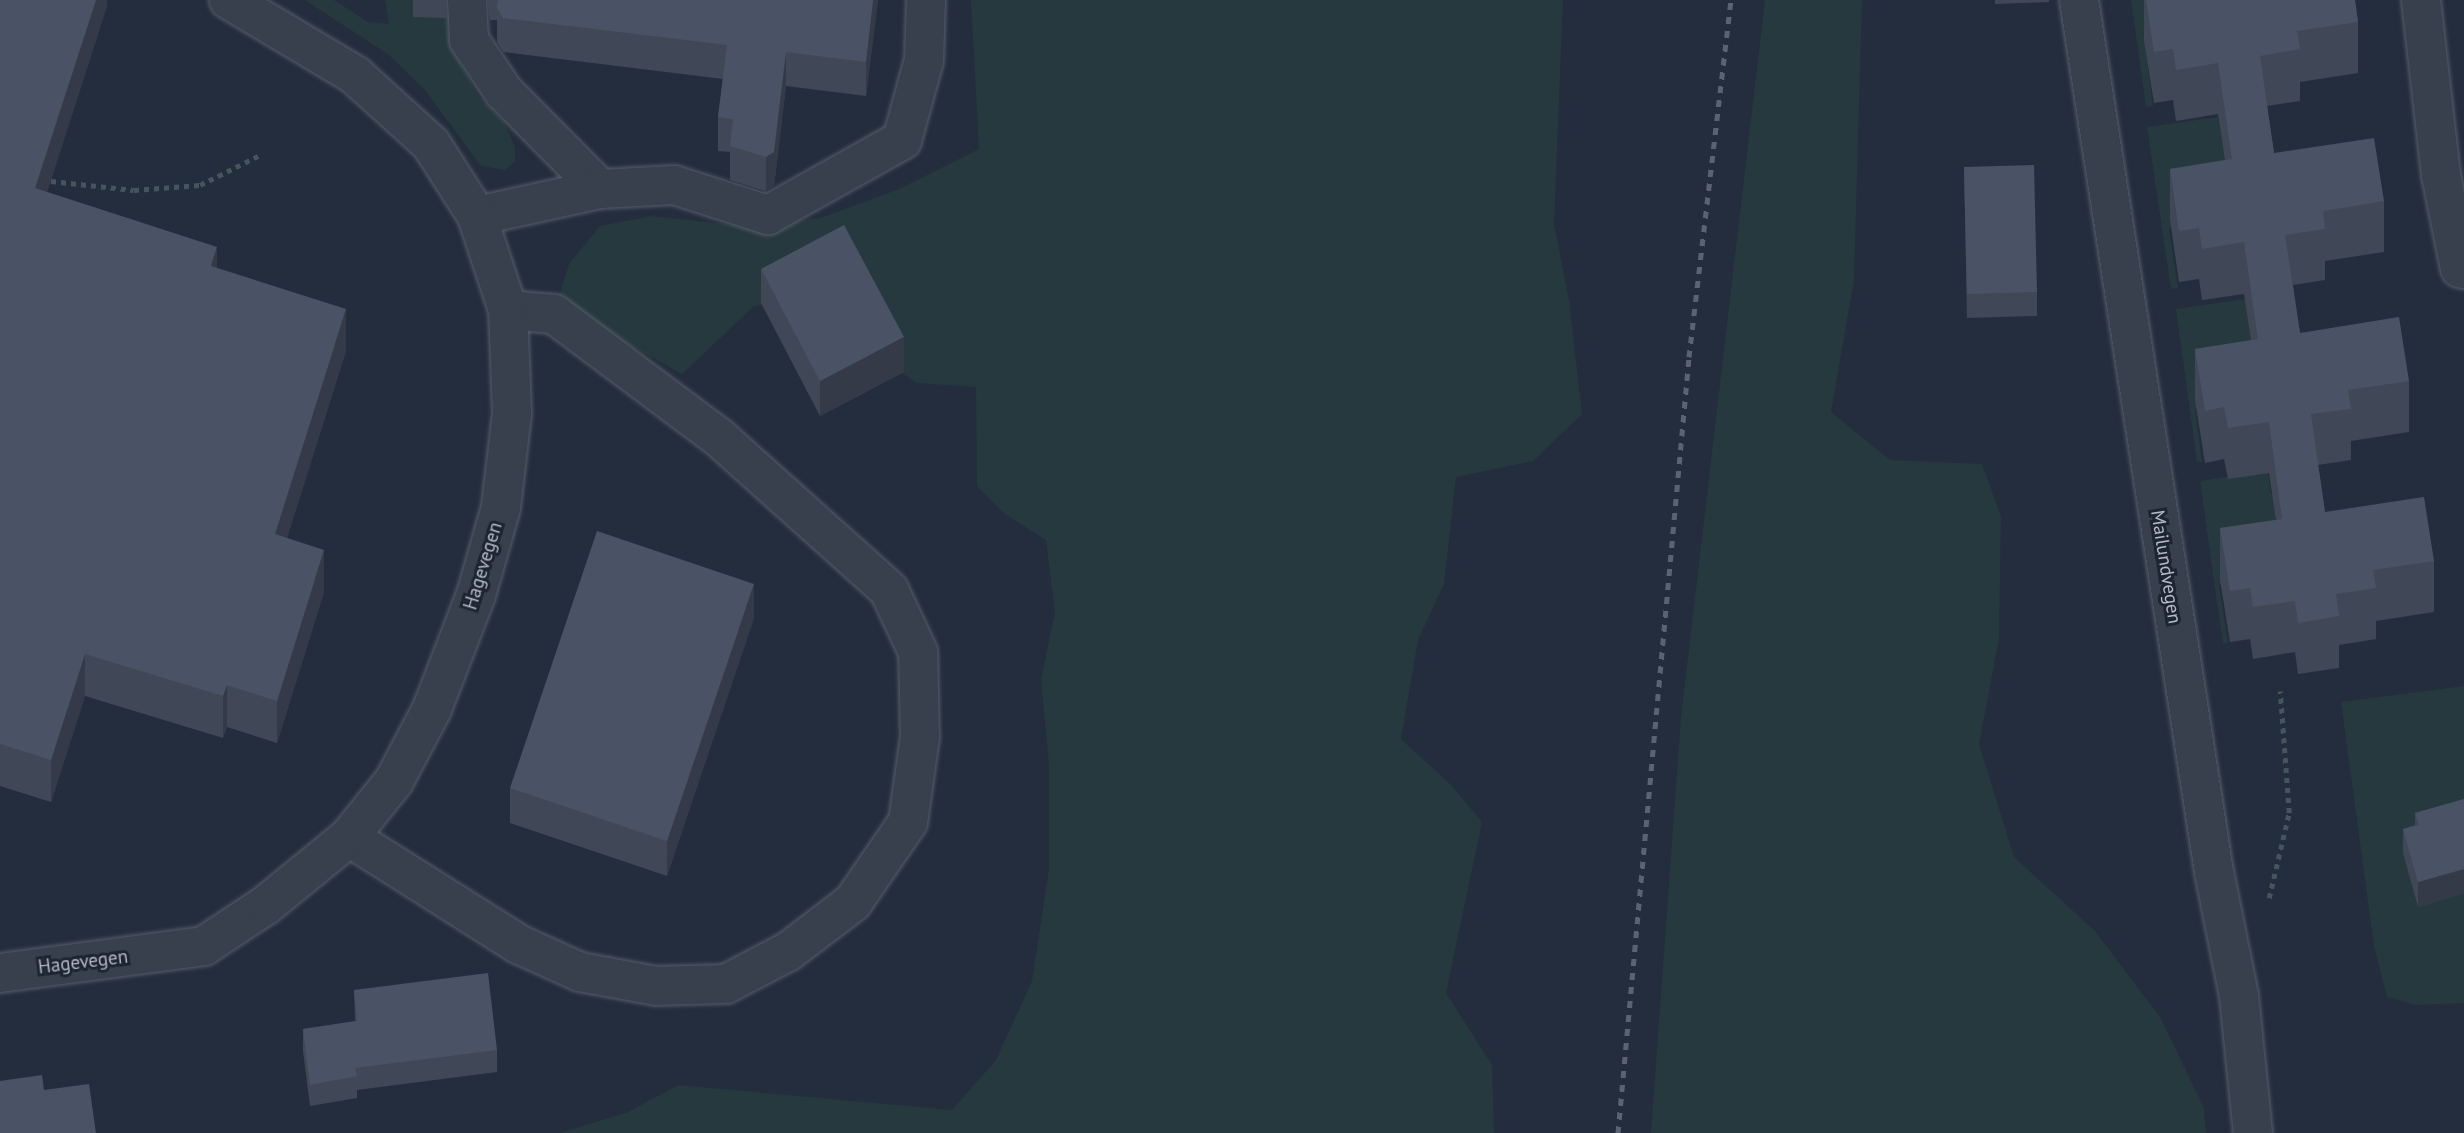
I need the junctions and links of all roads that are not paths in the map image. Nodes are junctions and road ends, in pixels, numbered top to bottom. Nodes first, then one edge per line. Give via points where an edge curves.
1 (229, 0) edge
2 (467, 0) edge
3 (926, 0) edge
4 (2079, 0) edge
5 (2421, 0) edge
6 (600, 189) junction
7 (477, 216) junction
8 (2464, 269) edge
9 (508, 310) junction
10 (349, 837) junction
11 (0, 973) edge
12 (2253, 1133) edge

1 - 7 street, Hagevegen via 355,75 431,144
2 - 6 street via 469,40 504,93
3 - 6 street via 924,60 902,140 768,215 674,185
4 - 12 street, Mailundvegen via 2214,872 2239,996
5 - 8 street via 2441,175 2460,268
6 - 7 street
7 - 9 street, Hagevegen
9 - 10 street, Hagevegen via 512,413 501,506 475,595 432,709 394,781
9 - 10 street via 554,314 720,439 889,590 918,652 920,737 908,822 853,902 789,951 726,984 656,986 580,972 518,944
10 - 11 street, Hagevegen via 267,905 204,946

